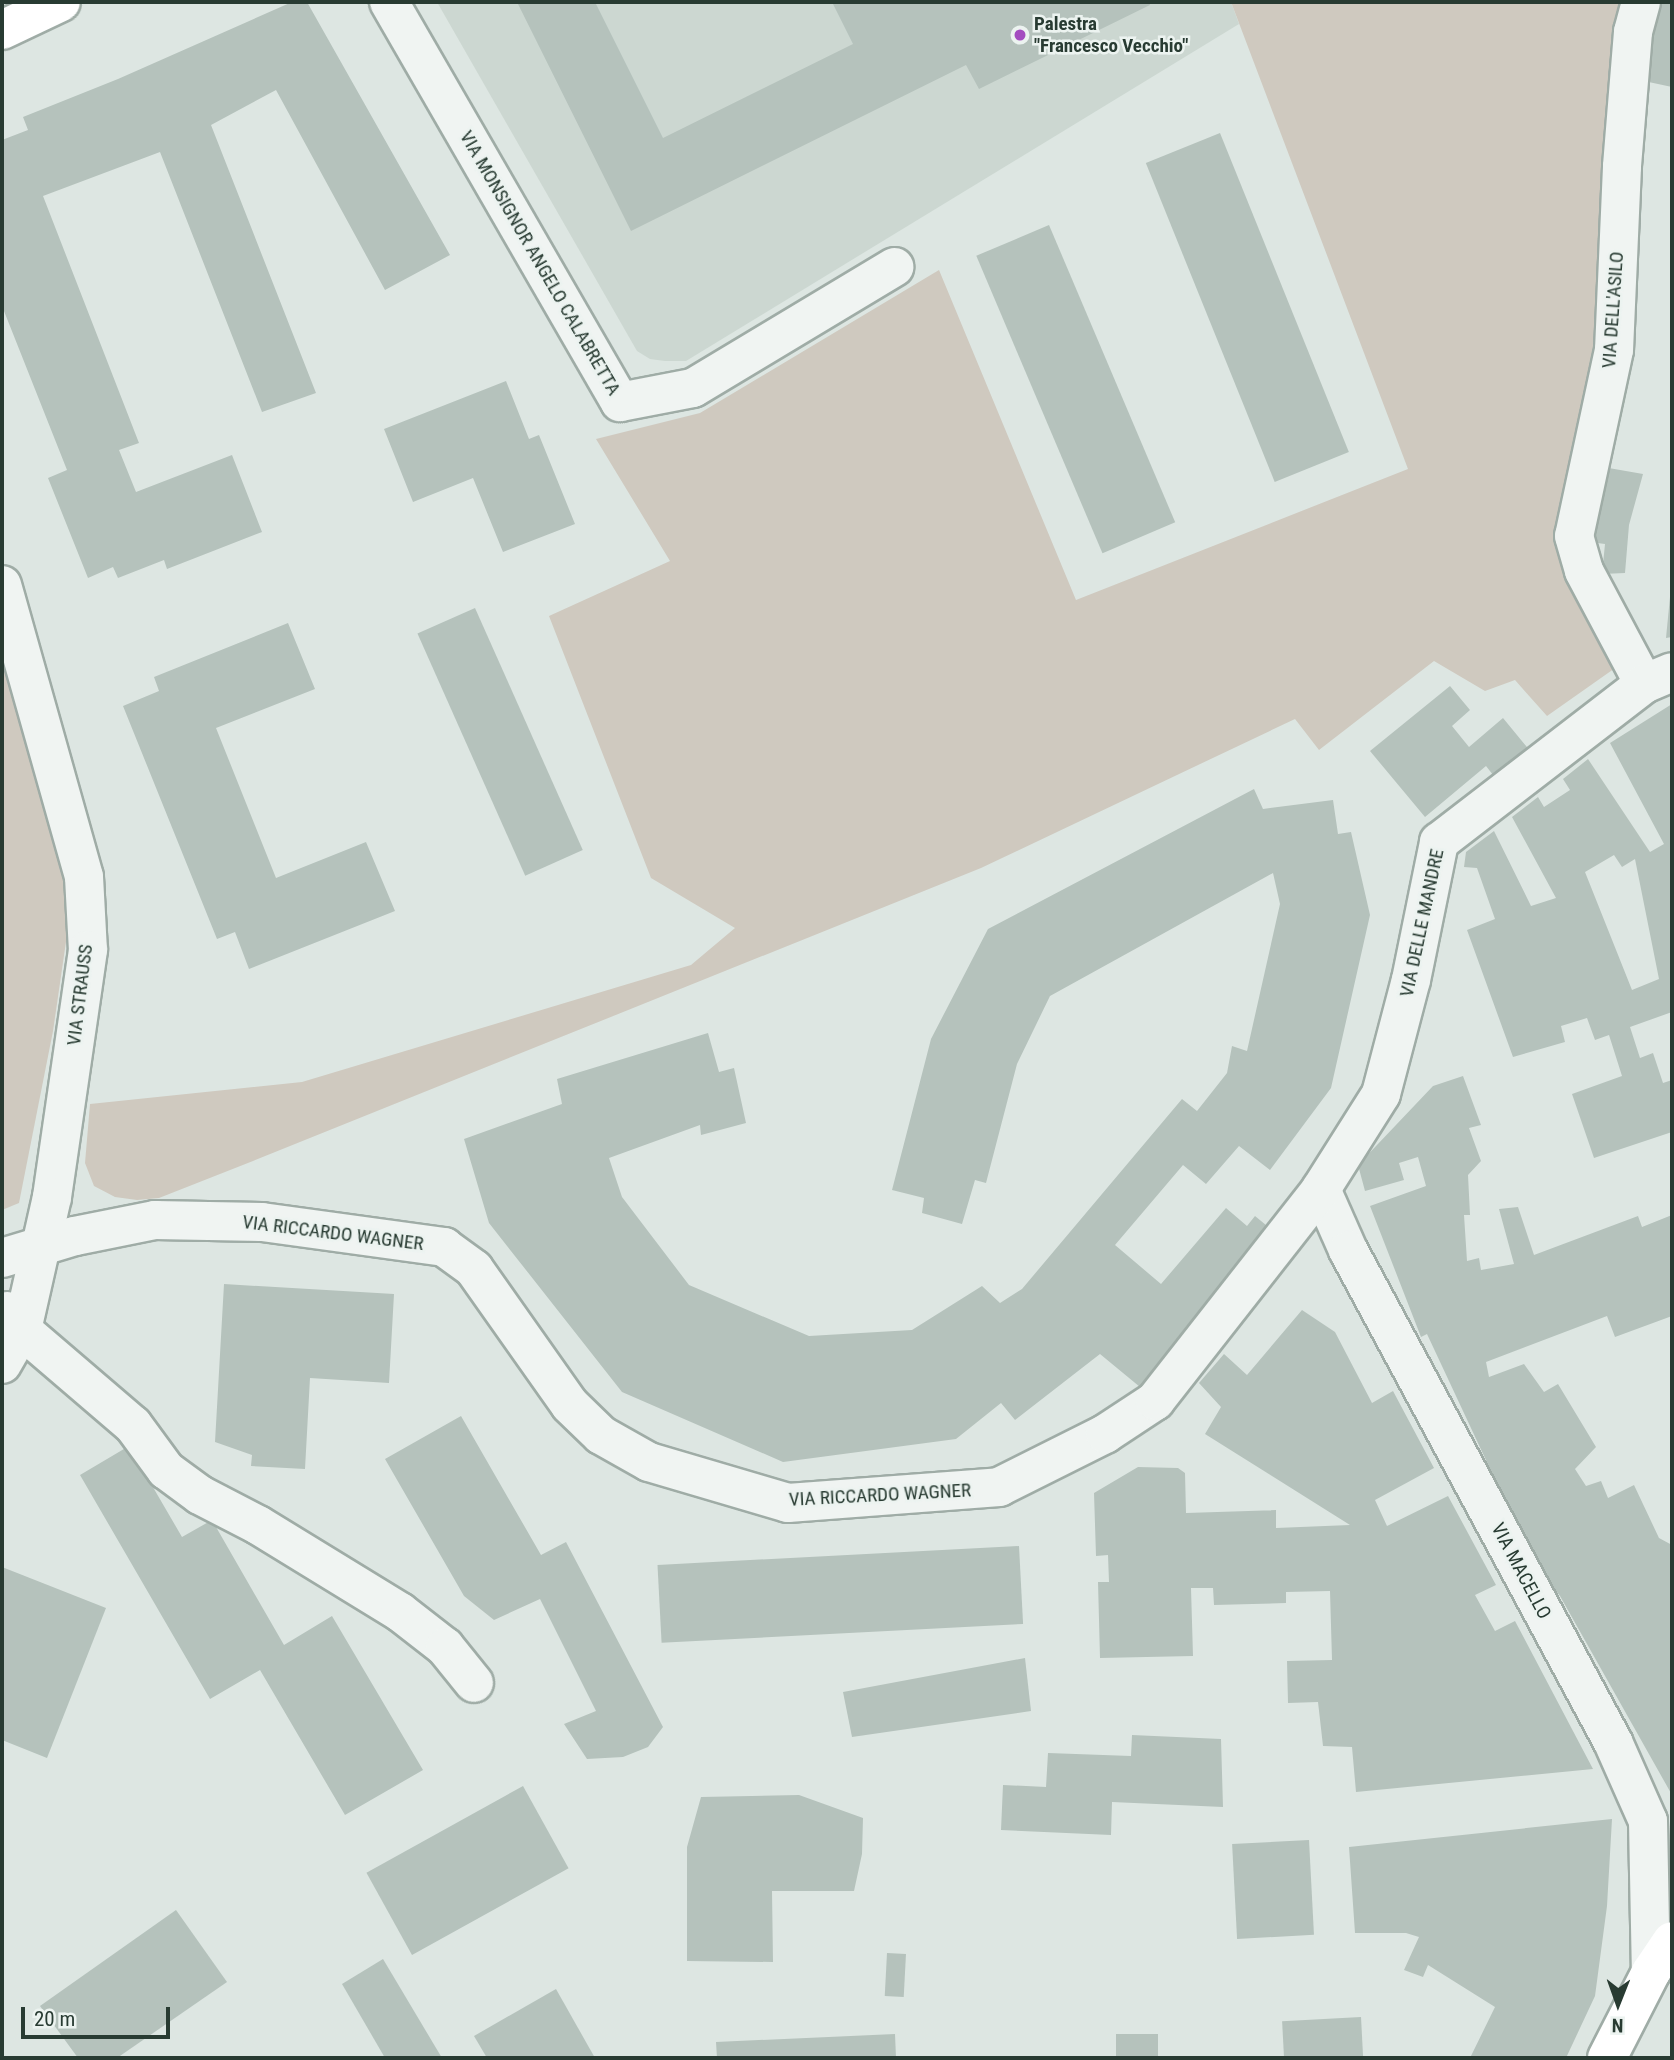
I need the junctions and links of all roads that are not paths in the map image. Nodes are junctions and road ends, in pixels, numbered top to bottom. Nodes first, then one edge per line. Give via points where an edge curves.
1 (61, 2) edge
2 (388, 2) edge
3 (1641, 2) edge
4 (2, 30) edge
5 (894, 267) dead end
6 (2, 585) edge
7 (1658, 678) edge
8 (1321, 1189) junction
9 (42, 1247) junction
10 (2, 1258) edge
11 (12, 1317) edge
12 (2, 1364) edge
13 (474, 1683) dead end
14 (1672, 1941) edge
15 (1651, 1972) junction
16 (1607, 2058) edge

1 - 4 street
2 - 5 street, VIA MONSIGNOR ANGELO CALABRETTA via 620,402 693,388
3 - 7 street, VIA DELL'ASILO via 1633,32 1622,167 1614,350 1574,536 1584,571
6 - 9 street, VIA STRAUSS via 84,877 88,950
7 - 8 street, VIA DELLE MANDRE via 1439,842 1411,980 1381,1094
8 - 9 street, VIA RICCARDO WAGNER via 1155,1401 1105,1434 999,1487 789,1503 649,1462 601,1435 570,1405 474,1269 444,1247 262,1222 155,1220
8 - 15 street, VIA MACELLO via 1348,1250 1613,1742 1648,1821
9 - 10 street, VIA RICCARDO WAGNER
9 - 11 street, VIA STRAUSS
11 - 12 street, VIA STRAUSS
11 - 13 street via 133,1425 166,1470 200,1495 400,1612 445,1647
14 - 15 street
15 - 16 street

